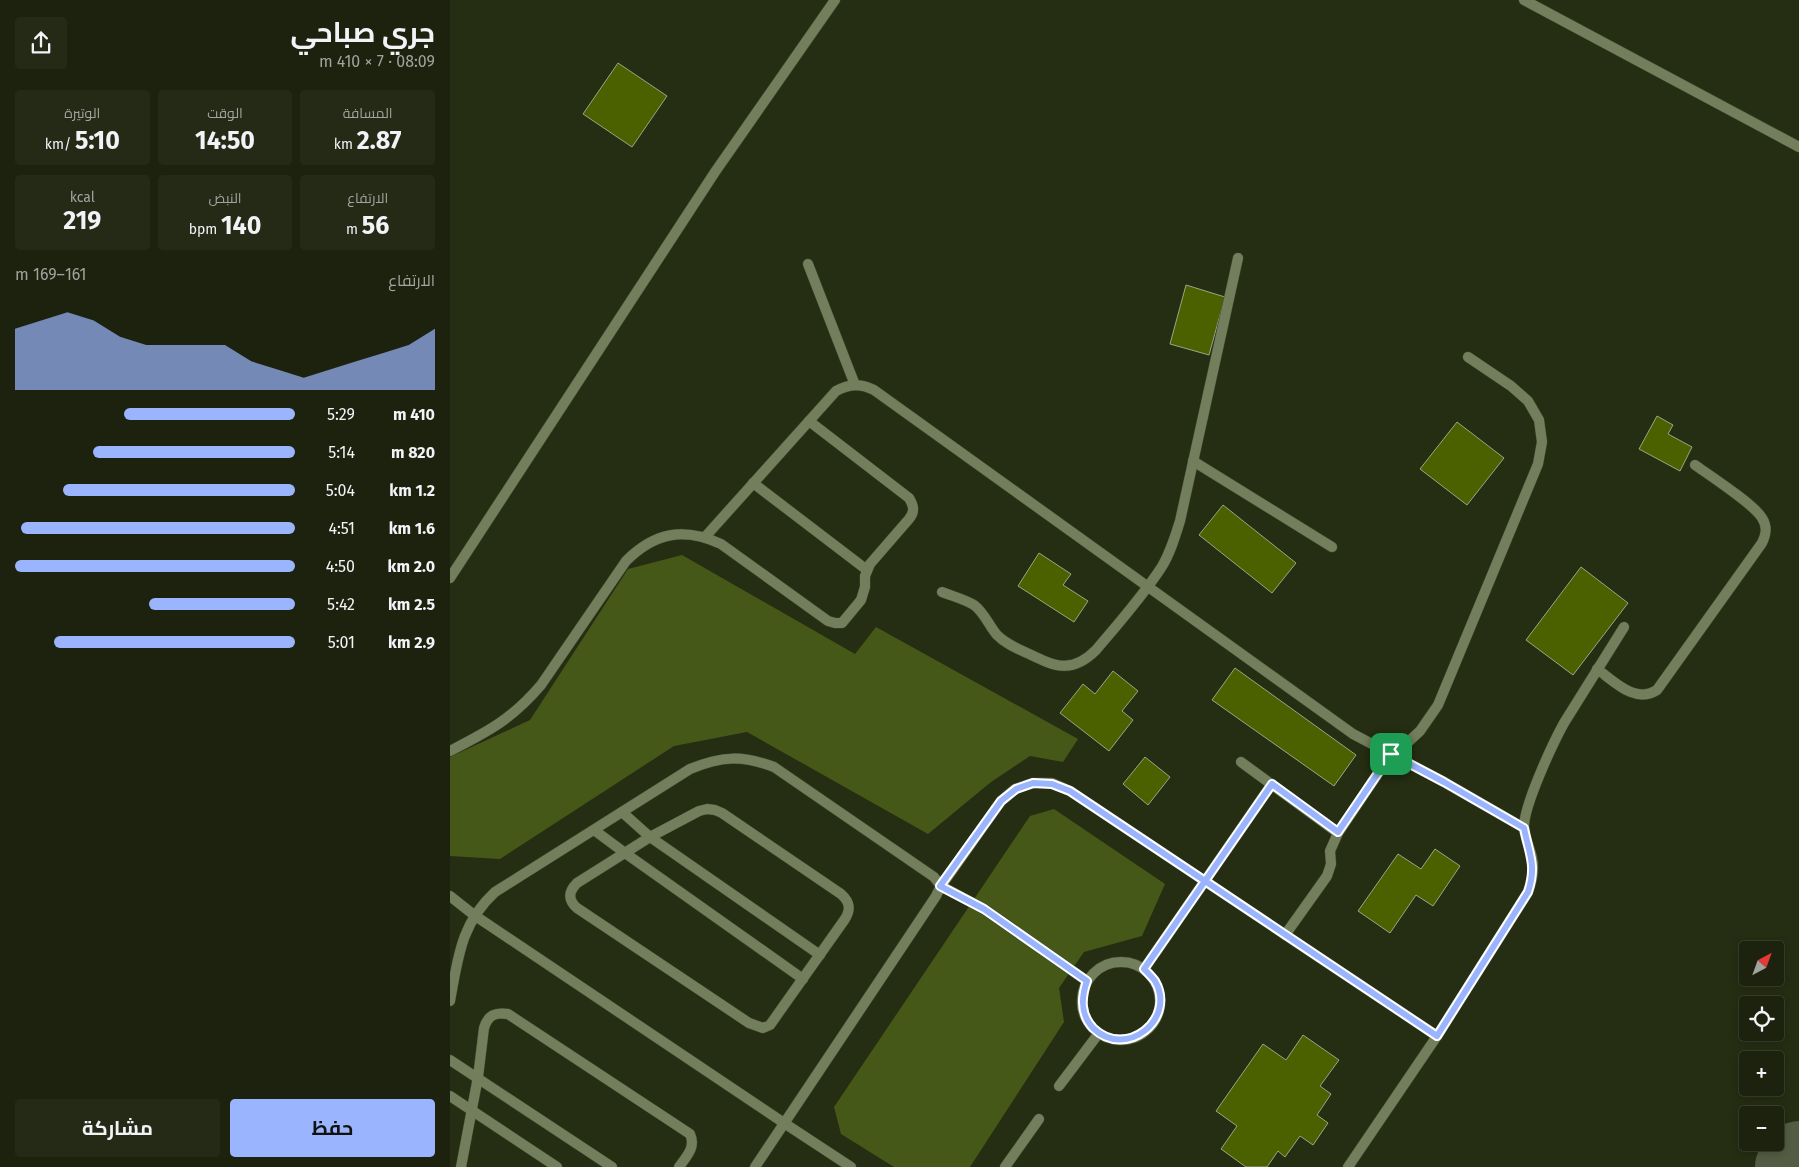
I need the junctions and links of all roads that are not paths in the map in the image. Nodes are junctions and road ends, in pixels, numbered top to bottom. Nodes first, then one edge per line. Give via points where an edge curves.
1 (834, 0) edge
2 (1524, 0) edge
3 (1799, 147) edge
4 (1238, 258) dead end
5 (808, 264) dead end
6 (1468, 357) dead end
7 (855, 385) junction
8 (809, 421) junction
9 (1193, 461) junction
10 (1694, 465) dead end
11 (753, 483) junction
12 (705, 537) junction
13 (1332, 547) dead end
14 (867, 570) junction
15 (450, 578) edge
16 (1147, 587) junction
17 (942, 592) dead end
18 (1624, 627) dead end
19 (1597, 669) junction
20 (450, 751) edge
21 (1391, 754) junction
22 (1241, 762) dead end
23 (1272, 784) junction
24 (622, 812) junction
25 (1524, 828) junction
26 (594, 830) junction
27 (1338, 832) junction
28 (650, 837) junction
29 (624, 854) junction
30 (1205, 881) junction
31 (940, 886) junction
32 (450, 896) edge
33 (474, 915) junction
34 (1285, 935) junction
35 (820, 955) junction
36 (1144, 969) junction
37 (803, 979) junction
38 (1087, 981) junction
39 (450, 1001) edge
40 (1099, 1033) junction
41 (1437, 1036) junction
42 (450, 1060) edge
43 (478, 1077) junction
44 (1059, 1086) dead end
45 (450, 1096) edge
46 (472, 1110) junction
47 (1039, 1119) dead end
48 (784, 1124) junction
49 (461, 1167) edge
50 (557, 1167) edge
51 (612, 1167) edge
52 (679, 1167) edge
53 (755, 1167) edge
54 (851, 1167) edge
55 (1005, 1167) edge
56 (1348, 1167) edge

1 - 15 street via 715,172
2 - 3 street
4 - 9 street
5 - 7 street
6 - 21 street via 1528,401 1539,420 1542,442 1538,464 1438,705 1420,731
7 - 8 street via 836,392
7 - 16 street via 874,390
8 - 11 street
8 - 14 street via 912,503 912,514
9 - 13 street
9 - 16 street via 1172,544 1162,567
10 - 19 street via 1758,511 1766,526 1766,536 1658,690 1637,695
11 - 12 street
11 - 14 street
12 - 14 street via 721,544 835,623 842,623 860,600
12 - 20 street via 670,535 639,549 626,561 542,685 491,731
16 - 17 street via 1087,659 1064,667 1052,666 1012,647 998,636 975,606
16 - 21 street via 1353,734
18 - 19 street
19 - 25 street via 1556,736 1529,803
21 - 25 street
21 - 27 street
22 - 23 street
23 - 27 street
23 - 30 street
24 - 26 street
24 - 28 street
24 - 31 street via 710,761 754,760 774,767 792,779 934,877
25 - 41 street via 1533,870 1528,892
26 - 29 street
26 - 33 street via 495,892
27 - 34 street via 1330,851 1327,876
28 - 29 street
28 - 35 street
28 - 35 street via 699,811 715,810 825,883 850,905 845,919
29 - 37 street
29 - 37 street via 572,888 572,903 577,908 756,1027 770,1025
30 - 31 street via 1070,791 1052,784 1033,783 1016,789 1001,801
30 - 34 street
30 - 36 street
31 - 38 street via 984,909
31 - 48 street
32 - 33 street
33 - 39 street via 462,942
33 - 48 street
34 - 41 street
35 - 37 street
36 - 38 street via 1129,962 1113,962 1098,969
36 - 40 street via 1155,980 1160,994 1159,1010 1153,1023 1142,1034 1128,1039 1112,1039
38 - 40 street via 1082,994 1082,1009 1088,1022
40 - 44 street
41 - 56 street
42 - 43 street
43 - 46 street
43 - 51 street
43 - 52 street via 487,1020 492,1015 508,1014 690,1134 693,1146
45 - 46 street
46 - 49 street
46 - 50 street
47 - 55 street
48 - 53 street
48 - 54 street

